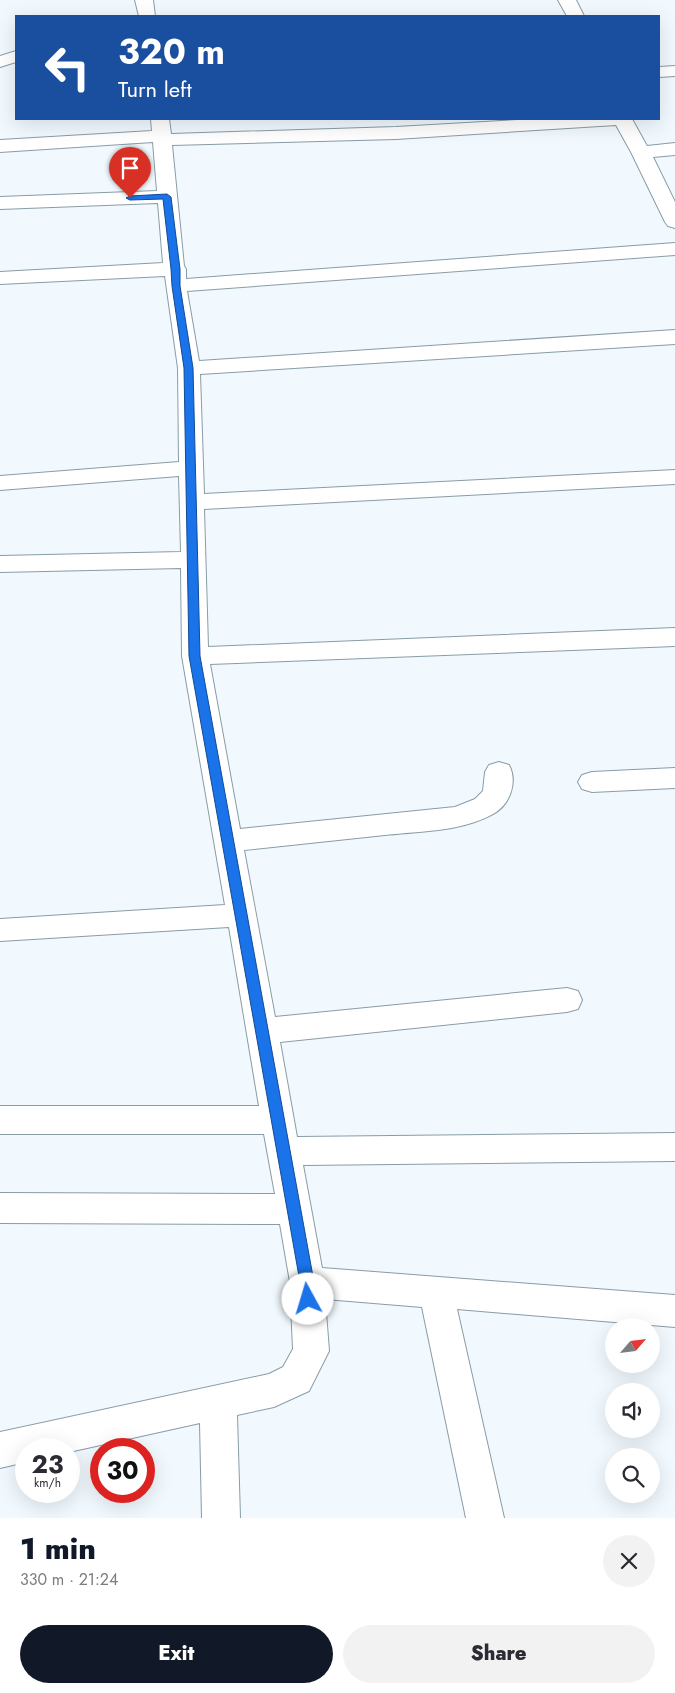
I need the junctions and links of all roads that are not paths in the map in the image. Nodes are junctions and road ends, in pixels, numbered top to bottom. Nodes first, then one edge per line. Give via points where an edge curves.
1 (144, 0) edge
2 (568, 0) edge
3 (147, 15) edge
4 (575, 15) edge
5 (15, 56) edge
6 (0, 62) edge
7 (675, 71) edge
8 (660, 72) edge
9 (606, 120) edge
10 (623, 120) edge
11 (162, 132) edge
12 (0, 146) edge
13 (675, 150) edge
14 (641, 152) junction
15 (167, 197) junction
16 (0, 203) edge
17 (673, 213) edge
18 (675, 249) edge
19 (176, 277) junction
20 (0, 278) edge
21 (675, 337) edge
22 (188, 368) junction
23 (190, 468) junction
24 (675, 477) edge
25 (0, 483) edge
26 (191, 502) junction
27 (192, 560) junction
28 (0, 564) edge
29 (675, 637) edge
30 (195, 656) junction
31 (499, 772) dead end
32 (675, 778) edge
33 (592, 782) dead end
34 (228, 841) junction
35 (241, 915) junction
36 (0, 930) edge
37 (567, 1000) dead end
38 (262, 1031) junction
39 (0, 1120) edge
40 (281, 1136) junction
41 (675, 1147) edge
42 (0, 1208) edge
43 (293, 1209) junction
44 (307, 1282) junction
45 (436, 1292) junction
46 (675, 1311) edge
47 (218, 1403) junction
48 (0, 1450) edge
49 (221, 1518) edge
50 (485, 1518) edge

1 - 3 street
2 - 4 street
5 - 6 street
7 - 8 street
9 - 11 street via 396,133
10 - 14 street
11 - 12 street
11 - 15 street
13 - 14 street
14 - 17 street
15 - 16 street
15 - 19 street
18 - 19 street
19 - 20 street
19 - 22 street
21 - 22 street
22 - 23 street
23 - 25 street
23 - 26 street
24 - 26 street
26 - 27 street
27 - 28 street
27 - 30 street
29 - 30 street
30 - 34 street
31 - 34 street via 498,794 485,806 459,817
32 - 33 street
34 - 35 street
35 - 36 street
35 - 38 street
37 - 38 street
38 - 40 street
39 - 40 street
40 - 41 street
40 - 43 street
42 - 43 street
43 - 44 street
44 - 45 street
44 - 47 street via 311,1351 296,1379 274,1390
45 - 46 street
45 - 50 street
47 - 48 street
47 - 49 street

